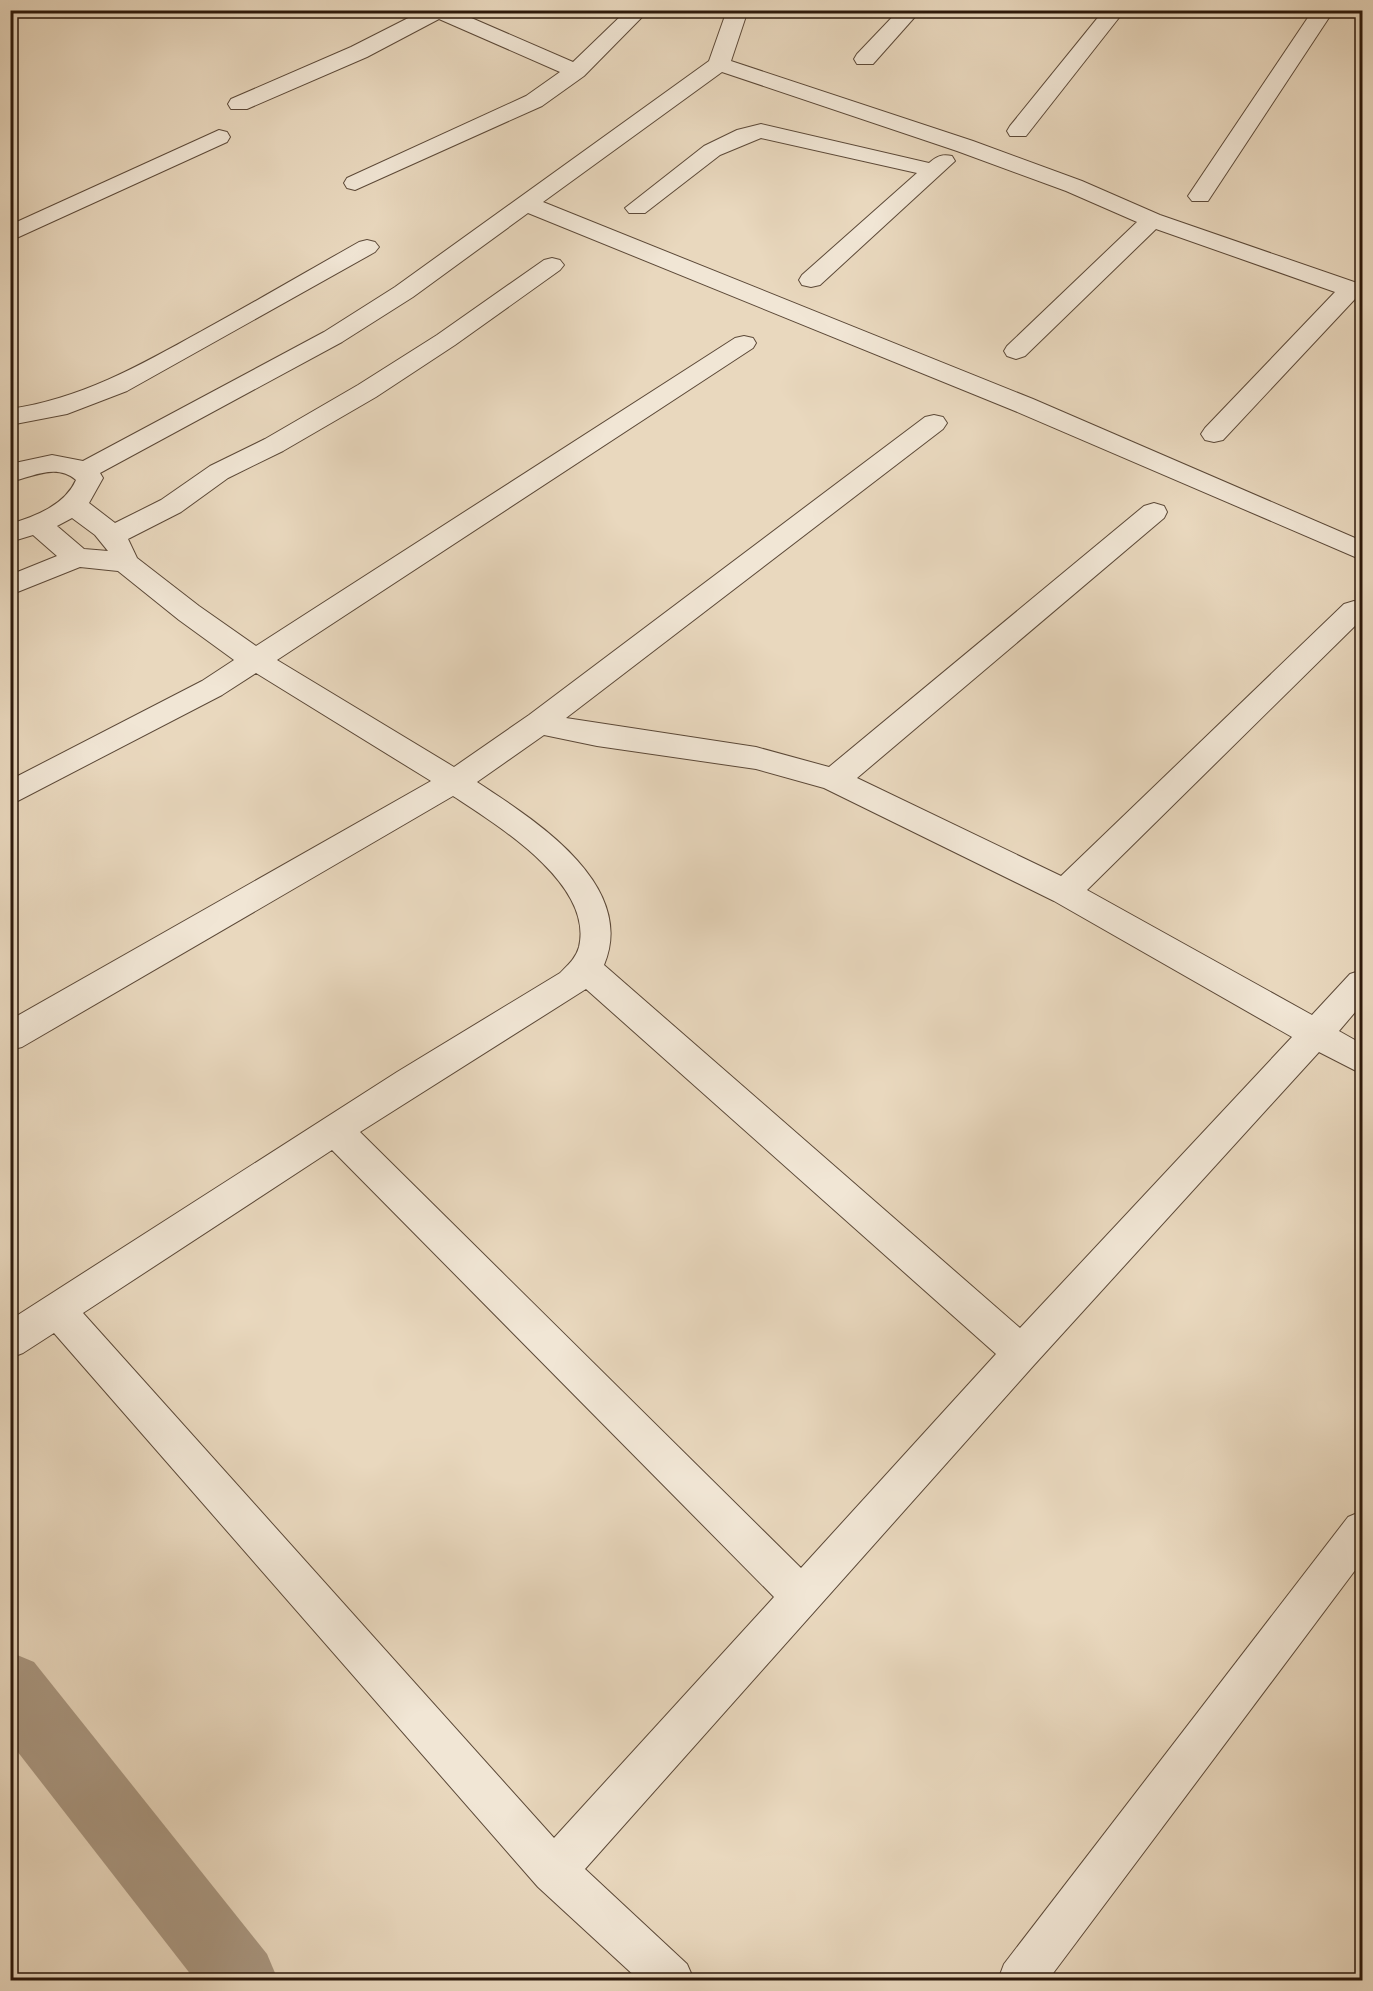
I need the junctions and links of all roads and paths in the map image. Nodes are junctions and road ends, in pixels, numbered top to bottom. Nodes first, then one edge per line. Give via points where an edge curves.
1 (639, 10) edge
2 (738, 10) edge
3 (911, 10) edge
4 (1115, 10) edge
5 (1324, 10) edge
6 (440, 11) edge
7 (864, 58) dead end
8 (719, 64) junction
9 (576, 71) junction
10 (239, 104) dead end
11 (1018, 131) dead end
12 (219, 137) dead end
13 (965, 146) junction
14 (931, 170) junction
15 (355, 183) dead end
16 (1200, 196) dead end
17 (526, 204) junction
18 (637, 208) dead end
19 (1152, 220) junction
20 (10, 234) edge
21 (367, 247) dead end
22 (552, 265) dead end
23 (811, 280) dead end
24 (1357, 292) edge
25 (744, 343) dead end
26 (1016, 351) dead end
27 (10, 417) edge
28 (934, 423) dead end
29 (1214, 434) dead end
30 (10, 438) edge
31 (23, 470) edge
32 (84, 471) junction
33 (72, 504) junction
34 (1154, 513) dead end
35 (38, 525) junction
36 (10, 532) edge
37 (113, 535) junction
38 (1362, 551) edge
39 (77, 558) junction
40 (125, 562) junction
41 (10, 586) edge
42 (1354, 611) dead end
43 (255, 659) junction
44 (539, 723) junction
45 (834, 780) junction
46 (454, 782) junction
47 (10, 794) edge
48 (1065, 892) junction
49 (587, 970) junction
50 (1362, 982) edge
51 (1317, 1033) junction
52 (10, 1037) edge
53 (1362, 1060) edge
54 (335, 1130) junction
55 (57, 1310) junction
56 (10, 1341) edge
57 (1021, 1353) junction
58 (1362, 1530) edge
59 (801, 1596) junction
60 (554, 1870) junction
61 (671, 1980) edge
62 (1020, 1980) edge

1 - 9 street
2 - 8 street
3 - 7 street
4 - 11 street
5 - 16 street
6 - 9 street
6 - 10 street via 359,52
8 - 13 street
8 - 17 street
9 - 15 street via 534,102
12 - 20 street
13 - 14 street
13 - 19 street
14 - 18 street via 753,132 723,144
14 - 23 street
17 - 32 street via 404,292 333,337
17 - 38 street via 1024,405
19 - 24 street
19 - 26 street
21 - 27 street via 229,327 89,400 55,411
22 - 37 street via 367,391 219,472 171,506
24 - 29 street
25 - 43 street
28 - 44 street
30 - 31 street
31 - 32 street via 77,465
32 - 33 street via 90,478 87,488
33 - 35 street
33 - 37 street
34 - 45 street
35 - 36 street
35 - 39 street
37 - 40 street
39 - 40 street
39 - 41 street
40 - 43 street
42 - 48 street
43 - 46 street
43 - 47 street via 212,688
44 - 45 street via 756,758
44 - 46 street
45 - 48 street
46 - 49 street via 539,842 572,877 595,916 598,943
46 - 52 street
48 - 51 street
49 - 54 street
49 - 57 street
50 - 51 street
51 - 53 street
51 - 57 street
54 - 55 street
54 - 59 street
55 - 56 street
55 - 60 street
57 - 59 street
58 - 62 street
59 - 60 street
60 - 61 street

